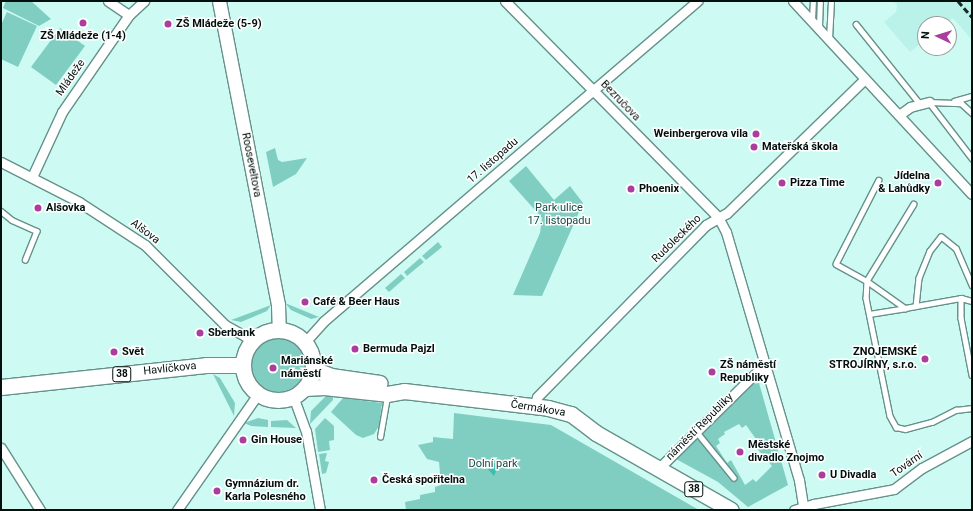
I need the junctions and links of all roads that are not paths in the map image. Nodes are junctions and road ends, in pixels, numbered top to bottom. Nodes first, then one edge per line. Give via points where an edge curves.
1 (108, 1) edge
2 (144, 1) edge
3 (219, 1) edge
4 (505, 1) edge
5 (698, 1) edge
6 (793, 1) edge
7 (812, 1) edge
8 (820, 1) edge
9 (831, 1) edge
10 (801, 5) edge
11 (130, 15) junction
12 (812, 21) junction
13 (856, 24) dead end
14 (819, 29) junction
15 (829, 41) junction
16 (865, 79) junction
17 (593, 90) junction
18 (972, 96) edge
19 (953, 101) junction
20 (925, 103) junction
21 (961, 103) junction
22 (972, 107) edge
23 (972, 113) edge
24 (899, 115) junction
25 (972, 158) edge
26 (1, 162) edge
27 (32, 177) junction
28 (880, 180) dead end
29 (972, 194) edge
30 (914, 204) dead end
31 (1, 211) edge
32 (718, 218) junction
33 (25, 260) dead end
34 (867, 281) junction
35 (972, 286) edge
36 (961, 298) junction
37 (972, 301) edge
38 (916, 306) junction
39 (904, 308) junction
40 (869, 314) junction
41 (279, 330) junction
42 (259, 335) junction
43 (304, 342) junction
44 (765, 364) junction
45 (243, 365) junction
46 (312, 369) junction
47 (972, 375) edge
48 (1, 387) edge
49 (404, 391) junction
50 (299, 392) junction
51 (258, 394) junction
52 (387, 394) junction
53 (534, 408) junction
54 (972, 408) edge
55 (695, 430) junction
56 (380, 437) dead end
57 (972, 441) edge
58 (1, 448) edge
59 (658, 469) junction
60 (734, 478) dead end
61 (804, 509) edge
62 (40, 510) edge
63 (177, 510) edge
64 (320, 510) edge
65 (731, 510) edge
66 (794, 510) edge

1 - 11 street
2 - 11 street, Mládeže
3 - 41 main road, Rooseveltova via 277,301
4 - 17 street, Bezručova
5 - 17 street, 17. listopadu
6 - 10 street
7 - 12 lane
8 - 14 lane
9 - 15 lane
10 - 12 street
11 - 27 street, Mládeže via 62,112
12 - 14 street
13 - 20 lane
14 - 15 street
15 - 16 street
16 - 24 street
16 - 32 street, Rudoleckého via 727,213
17 - 32 street, Bezručova
17 - 43 street, 17. listopadu via 324,321
18 - 19 lane
19 - 20 lane
19 - 21 lane
20 - 24 street via 910,107
20 - 25 lane
21 - 22 lane
21 - 23 lane
24 - 29 street
26 - 27 street, Alšova
27 - 42 street, Alšova via 79,202 145,245 225,326 245,336
28 - 34 lane via 836,264
30 - 34 lane
31 - 33 lane via 12,220 37,231
32 - 44 street, Bezručova via 726,232
32 - 53 street, Rudoleckého via 706,225 537,397
34 - 39 lane
34 - 40 lane
35 - 38 lane via 956,249 941,237 930,251 919,278
36 - 37 lane
36 - 38 lane
36 - 47 lane via 961,318
38 - 39 lane
39 - 40 lane
40 - 54 lane via 890,416 896,427 905,429 932,422 956,410
41 - 42 main road
41 - 43 main road via 291,332
42 - 45 main road via 246,351
43 - 46 main road via 311,352
44 - 55 street, náměstí Republiky
44 - 61 street
45 - 48 main road, Havlíčkova / 38 via 206,365
45 - 51 main road via 247,381
46 - 49 main road, Čermákova / 38 via 332,376 392,385
46 - 50 main road
49 - 52 main road, Čermákova / 38
49 - 53 main road, Čermákova / 38
50 - 51 main road via 276,400
50 - 52 main road, Čermákova / 38 via 324,387
50 - 64 street
51 - 63 street
52 - 56 lane
53 - 59 main road, 38 via 568,425 596,434
55 - 59 street, náměstí Republiky
55 - 60 lane
57 - 61 street, Tovární via 922,468 894,489
58 - 62 street
59 - 65 main road, náměstí Republiky / 38
61 - 66 street

